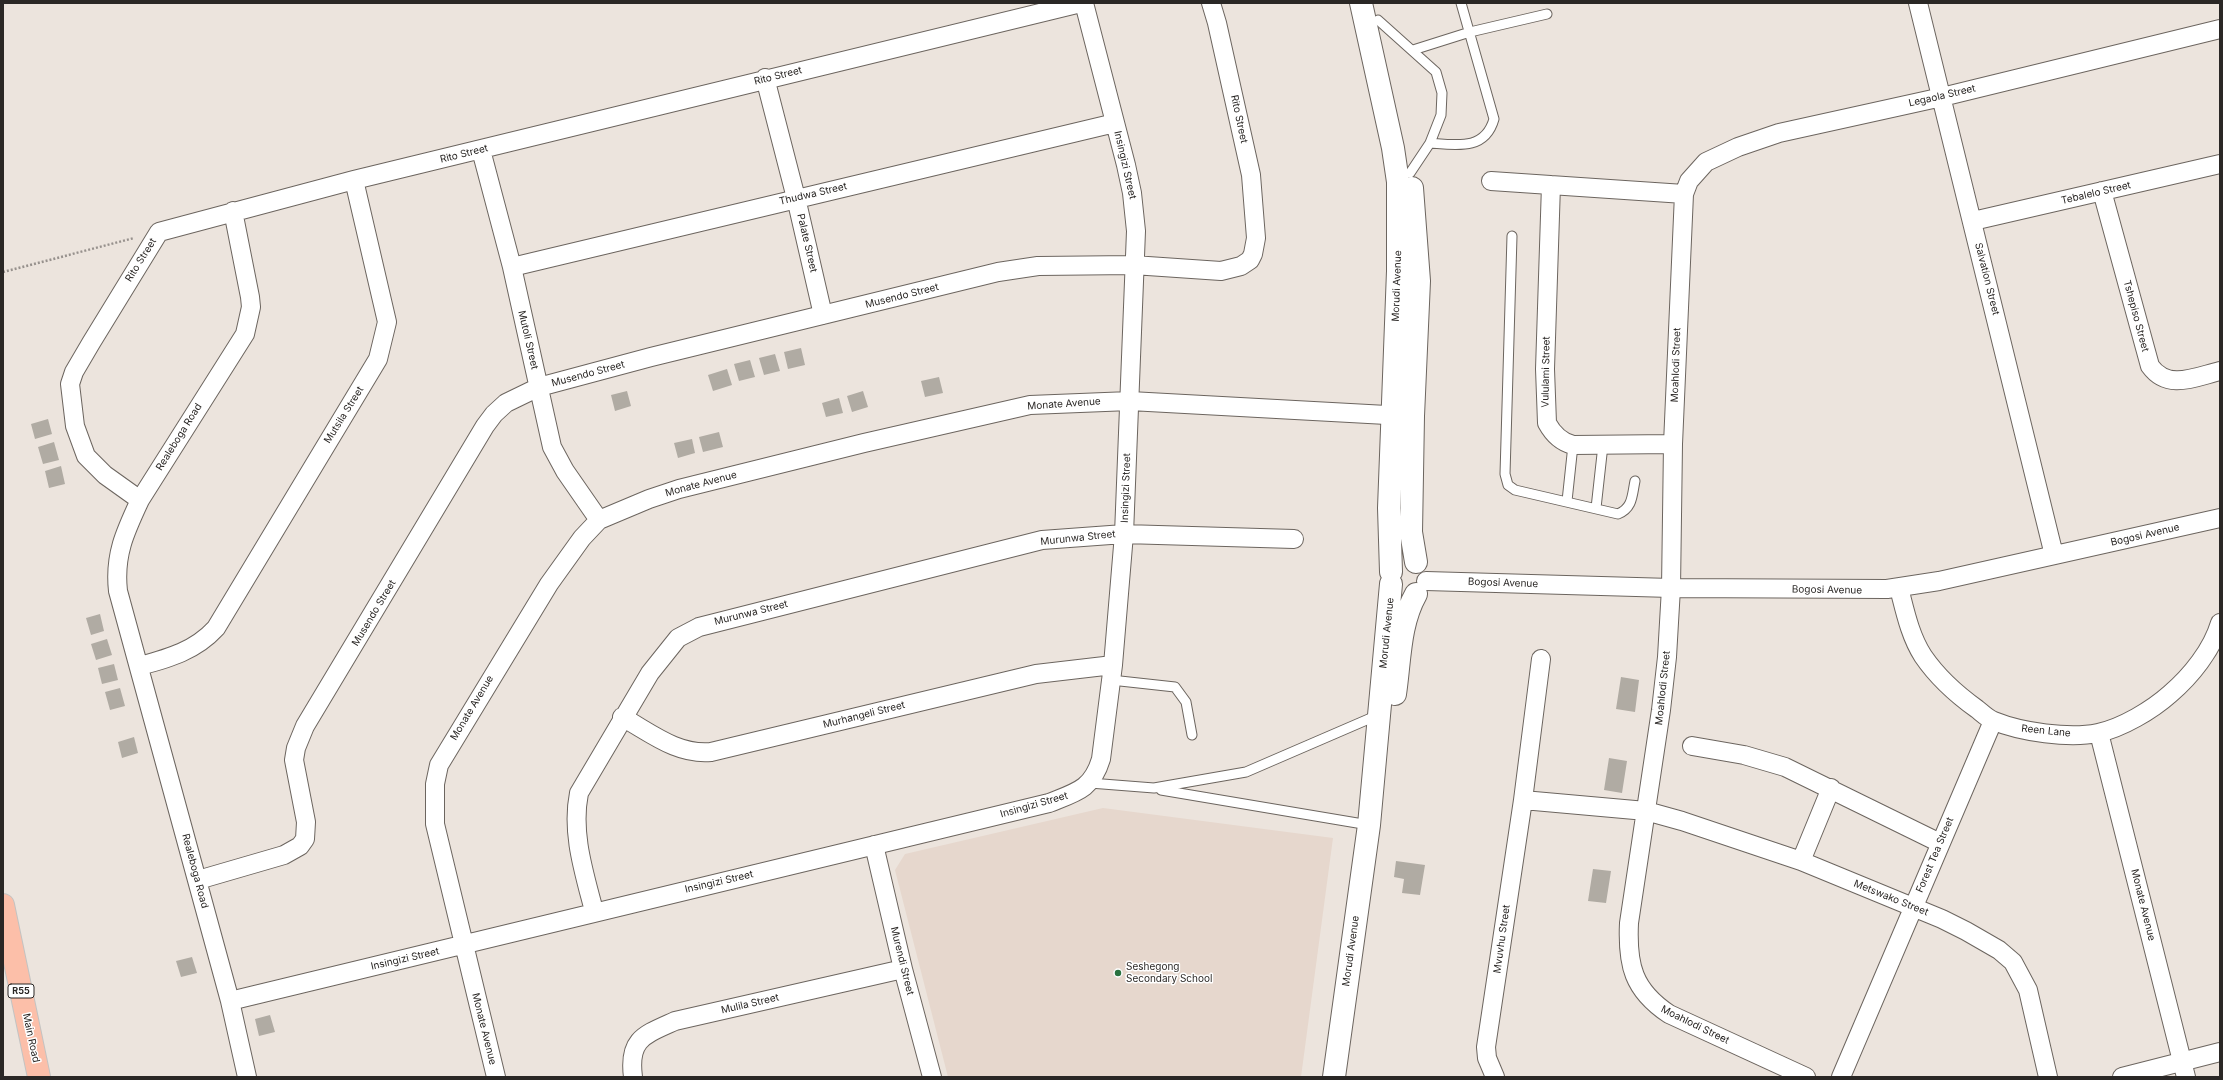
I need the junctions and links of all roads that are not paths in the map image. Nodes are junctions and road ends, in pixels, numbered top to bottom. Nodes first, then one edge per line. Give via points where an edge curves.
1 (1081, 3) edge
2 (1084, 3) edge
3 (1211, 3) edge
4 (1361, 3) edge
5 (1461, 3) edge
6 (1918, 3) edge
7 (1376, 12) edge
8 (1547, 14) dead end
9 (2220, 29) edge
10 (1470, 32) junction
11 (1413, 50) junction
12 (765, 78) junction
13 (1942, 97) junction
14 (1115, 123) junction
15 (1430, 143) junction
16 (481, 150) junction
17 (2220, 164) edge
18 (1410, 173) junction
19 (354, 180) junction
20 (1491, 181) dead end
21 (1551, 186) junction
22 (2102, 191) junction
23 (1684, 194) junction
24 (796, 198) junction
25 (233, 211) junction
26 (1973, 221) junction
27 (1512, 236) dead end
28 (1256, 238) joint
29 (1133, 265) junction
30 (512, 267) junction
31 (823, 315) junction
32 (2220, 371) edge
33 (539, 387) junction
34 (1130, 401) junction
35 (1392, 415) junction
36 (1413, 416) junction
37 (1673, 444) junction
38 (1573, 445) junction
39 (1603, 445) junction
40 (1635, 481) dead end
41 (140, 500) junction
42 (1567, 501) junction
43 (1596, 508) junction
44 (2220, 518) edge
45 (599, 520) junction
46 (1124, 534) junction
47 (1294, 539) dead end
48 (2054, 555) junction
49 (1416, 562) junction
50 (1391, 578) junction
51 (1421, 588) junction
52 (1671, 588) junction
53 (1900, 588) junction
54 (2220, 625) edge
55 (1541, 659) dead end
56 (140, 666) junction
57 (1112, 672) junction
58 (1379, 714) junction
59 (622, 717) junction
60 (1993, 721) junction
61 (2099, 733) junction
62 (1192, 735) dead end
63 (1692, 746) dead end
64 (1090, 783) junction
65 (1154, 788) junction
66 (1830, 788) junction
67 (1523, 800) junction
68 (1646, 811) junction
69 (1369, 824) junction
70 (1940, 843) junction
71 (874, 845) junction
72 (1801, 861) junction
73 (198, 880) junction
74 (3, 906) edge
75 (1912, 907) junction
76 (594, 911) junction
77 (463, 945) junction
78 (903, 969) junction
79 (230, 1001) junction
80 (2220, 1052) edge
81 (2184, 1069) edge
82 (39, 1077) edge
83 (247, 1077) edge
84 (496, 1077) edge
85 (633, 1077) edge
86 (932, 1077) edge
87 (1334, 1077) edge
88 (1496, 1077) edge
89 (1806, 1077) edge
90 (1841, 1077) edge
91 (2048, 1077) edge
92 (2122, 1077) edge

1 - 12 street, Rito Street
2 - 14 street, Insingizi Street
3 - 28 street, Rito Street via 1218,23 1249,168
4 - 35 street, Morudi Avenue via 1392,141 1398,182 1398,271
5 - 10 lane
6 - 13 street, Salvation Street
7 - 11 lane
7 - 18 street, Morudi Avenue via 1400,110
8 - 10 lane
9 - 13 street, Legaola Street
10 - 11 lane
10 - 15 lane via 1494,119 1491,130 1482,139 1465,146
11 - 15 lane via 1436,72 1442,93 1441,115
12 - 16 street, Rito Street
12 - 24 street, Palate Street
13 - 23 street, Legaola Street via 1780,133 1738,147 1699,168 1689,181
13 - 26 street, Salvation Street
14 - 24 street, Thudwa Street
14 - 29 street, Insingizi Street via 1132,193 1136,231
15 - 18 lane
16 - 19 street, Rito Street
16 - 30 street, Mutoli Street
17 - 22 street, Tebalelo Street
18 - 36 street, Morudi Avenue via 1419,281
19 - 25 street, Rito Street
19 - 56 street, Mutsila Street via 387,322 378,359 216,628 206,640 190,650
20 - 21 street
21 - 23 street
21 - 38 street, Vululami Street via 1546,412 1551,430 1564,443
22 - 26 street, Tebalelo Street
22 - 32 street, Tshepiso Street via 2147,357 2153,370 2162,379 2171,381
23 - 37 street, Moahlodi Street
24 - 30 street, Thudwa Street
24 - 31 street, Palate Street
25 - 41 street, Realeboga Road via 251,307 245,334
25 - 41 street, Rito Street via 159,232 74,372 70,384 75,426 86,456 105,475
26 - 48 street, Salvation Street
27 - 42 lane via 1505,474 1508,485 1515,490
28 - 29 street, Musendo Street via 1254,254 1250,260 1241,266 1221,271
29 - 31 street, Musendo Street via 1038,266 1017,269
29 - 34 street, Insingizi Street
30 - 33 street, Mutoli Street
31 - 33 street, Musendo Street
33 - 45 street, Mutoli Street via 552,446 565,471
33 - 73 street, Musendo Street via 506,403 485,426 305,726 294,760 306,822 305,839 300,846 284,855
34 - 35 street, Monate Avenue
34 - 45 street, Monate Avenue via 1030,405 679,489
34 - 46 street, Insingizi Street
35 - 36 street, Monate Avenue
35 - 50 street, Morudi Avenue via 1389,508
36 - 49 street, Morudi Avenue via 1411,532
37 - 39 street
37 - 52 street, Moahlodi Street
38 - 39 street
38 - 42 lane
39 - 43 lane
40 - 43 lane via 1630,506 1626,511 1618,514
41 - 56 street, Realeboga Road via 127,528 118,556 116,573 118,591
42 - 43 lane
44 - 48 street, Bogosi Avenue
45 - 77 street, Monate Avenue via 582,538 549,584 439,765 435,791 435,824
46 - 47 street, Murunwa Street
46 - 57 street, Insingizi Street
46 - 59 street, Murunwa Street via 1042,540 699,627 678,638 667,650
48 - 53 street, Bogosi Avenue
49 - 50 street via 1399,563
49 - 51 street via 1424,570
50 - 51 street via 1399,593 1405,596
50 - 58 street, Morudi Avenue
51 - 52 street, Bogosi Avenue
51 - 69 street, Morudi Avenue via 1409,608 1403,627 1393,709
52 - 53 street, Bogosi Avenue
52 - 68 street, Moahlodi Street via 1661,710
53 - 60 street, Reen Lane via 1911,633 1922,655 1954,692
54 - 61 street, Reen Lane via 2198,664 2180,685 2159,703 2132,719
55 - 67 street, Mvuvhu Street
56 - 73 street, Realeboga Road
57 - 59 street, Murhangeli Street via 1036,674 711,752 699,753 675,748
57 - 62 lane via 1175,687 1186,702
57 - 64 street, Insingizi Street via 1101,759 1097,774
58 - 65 lane via 1246,772
58 - 69 street, Morudi Avenue
59 - 76 street, Murunwa Street via 579,793 576,808 576,831 581,861
60 - 61 street, Reen Lane via 2022,729 2064,734
60 - 70 street, Forest Tea Street
61 - 81 street, Monate Avenue
63 - 66 street via 1744,755 1785,767
64 - 65 lane
64 - 71 street, Insingizi Street via 1077,792 1049,803
65 - 69 lane
66 - 70 street
66 - 72 street
67 - 68 street
67 - 88 street, Mvuvhu Street via 1486,1048 1491,1069
68 - 72 street, Metswako Street
68 - 89 street, Moahlodi Street via 1628,945 1634,976 1642,991 1653,1004 1669,1014
69 - 87 street, Morudi Avenue
70 - 75 street, Forest Tea Street
71 - 76 street, Insingizi Street
71 - 78 street, Murendi Street
72 - 75 street, Metswako Street
73 - 79 street, Realeboga Road
74 - 82 main road, Main Road / R55
75 - 90 street, Forest Tea Street
75 - 91 street, Metswako Street via 1966,931 1999,950 2013,962 2028,990
76 - 77 street, Insingizi Street
77 - 79 street, Insingizi Street
77 - 84 street, Monate Avenue
78 - 85 street, Mulila Street via 675,1021 654,1030 633,1049
78 - 86 street, Murendi Street
79 - 83 street, Realeboga Road
80 - 81 street
81 - 92 street

